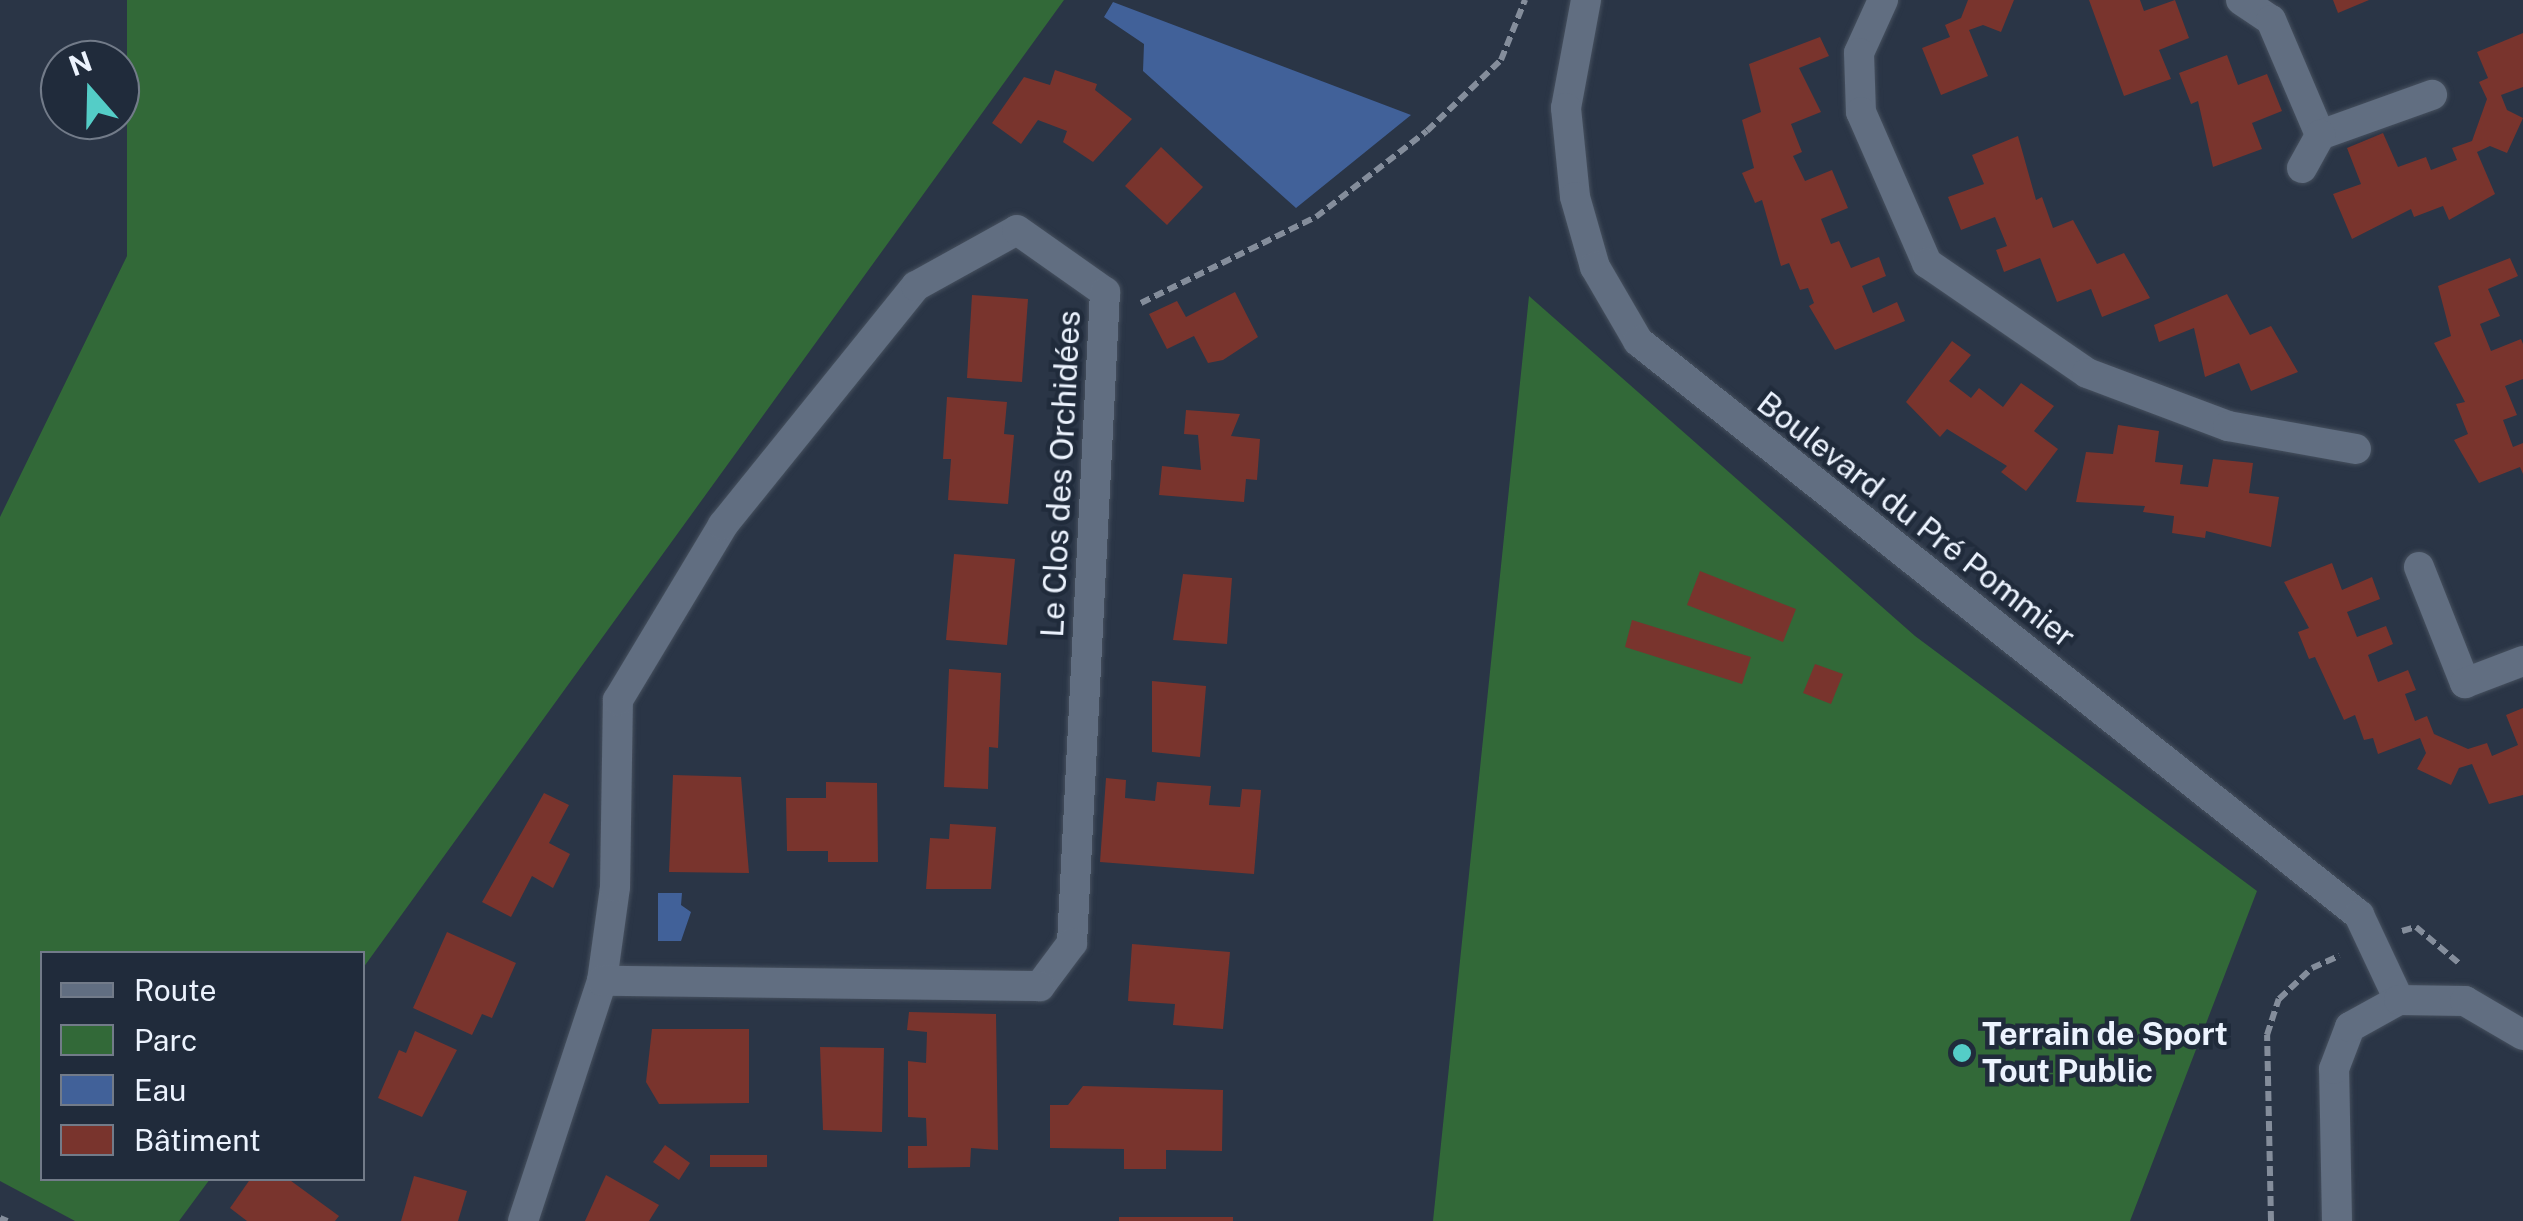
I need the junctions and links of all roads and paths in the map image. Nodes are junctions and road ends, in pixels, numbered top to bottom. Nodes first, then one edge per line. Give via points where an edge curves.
1 (1525, 0) edge
2 (1586, 0) edge
3 (1883, 0) edge
4 (2241, 0) edge
5 (2432, 96) dead end
6 (2320, 134) junction
7 (2302, 168) dead end
8 (1103, 322) junction
9 (2356, 449) dead end
10 (2419, 567) dead end
11 (2523, 661) edge
12 (602, 981) junction
13 (2399, 1000) junction
14 (2519, 1030) edge
15 (0, 1218) edge
16 (7, 1221) edge
17 (523, 1221) edge
18 (2337, 1221) edge

1 - 8 path via 1501,60 1475,91 1316,218
2 - 13 street, Boulevard du Pré Pommier via 1566,108 1575,196 1595,267 1638,341 2359,915
3 - 9 street via 1859,53 1861,112 1927,263 2088,373 2228,426
4 - 6 street via 2271,20
5 - 6 street
6 - 7 street
8 - 12 street, Le Clos des Orchidées via 1105,292 1017,230 916,286 723,525 618,700 615,887
8 - 12 street, Le Clos des Orchidées via 1072,943 1040,986
10 - 11 street via 2465,683
12 - 17 street, Le Clos des Orchidées
13 - 14 street via 2464,1001
13 - 18 street via 2350,1027 2334,1069
15 - 16 path

